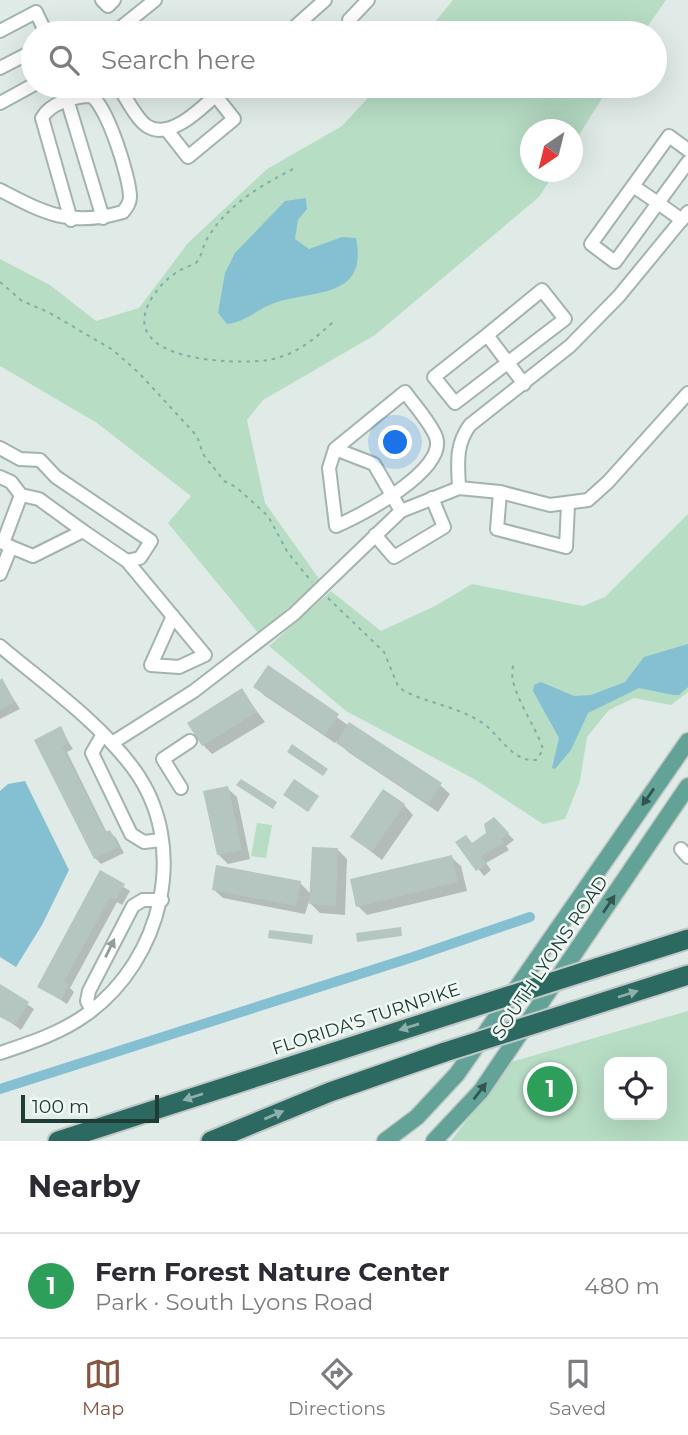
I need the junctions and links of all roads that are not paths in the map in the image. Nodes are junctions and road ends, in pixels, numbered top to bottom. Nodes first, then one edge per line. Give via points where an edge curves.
1 (102, 0) edge
2 (114, 0) edge
3 (155, 0) edge
4 (326, 0) edge
5 (368, 0) edge
6 (349, 20) dead end
7 (40, 21) edge
8 (129, 21) edge
9 (306, 21) edge
10 (0, 31) edge
11 (21, 57) edge
12 (0, 68) edge
13 (21, 90) edge
14 (80, 98) edge
15 (93, 98) edge
16 (126, 98) edge
17 (211, 98) edge
18 (217, 98) edge
19 (1, 99) edge
20 (68, 100) junction
21 (166, 129) junction
22 (688, 150) edge
23 (688, 162) edge
24 (633, 186) junction
25 (0, 190) edge
26 (658, 203) junction
27 (685, 216) edge
28 (103, 218) junction
29 (71, 220) junction
30 (487, 335) junction
31 (507, 361) junction
32 (524, 384) junction
33 (688, 393) edge
34 (0, 448) edge
35 (335, 449) junction
36 (0, 477) edge
37 (459, 488) junction
38 (499, 492) junction
39 (392, 494) junction
40 (21, 495) junction
41 (432, 498) junction
42 (568, 505) junction
43 (401, 511) junction
44 (83, 531) junction
45 (375, 535) junction
46 (11, 547) junction
47 (127, 561) junction
48 (0, 574) edge
49 (173, 616) junction
50 (0, 646) edge
51 (108, 739) junction
52 (190, 741) dead end
53 (688, 743) edge
54 (688, 786) edge
55 (181, 788) dead end
56 (161, 840) junction
57 (162, 900) junction
58 (688, 939) edge
59 (688, 975) edge
60 (92, 1010) junction
61 (0, 1053) edge
62 (58, 1141) edge
63 (211, 1141) edge
64 (385, 1141) edge
65 (434, 1141) edge

1 - 2 street via 107,6
3 - 8 street
4 - 9 street
5 - 6 street
7 - 10 street via 36,12
11 - 12 street
13 - 19 street
14 - 20 street
15 - 28 street via 109,118 130,194 124,212
16 - 21 street via 146,126
17 - 21 street
18 - 21 street via 234,119 188,157
20 - 28 street
20 - 29 street via 46,111 42,121
22 - 24 street via 669,136
23 - 26 street
24 - 26 street
24 - 26 street via 591,244 615,262
25 - 29 street
26 - 27 street
27 - 32 street via 619,296
28 - 29 street
30 - 31 street
30 - 31 street via 434,377 455,403
30 - 31 street via 542,290 565,319
31 - 32 street
32 - 37 street via 470,425 461,438
33 - 42 street via 608,482 588,500
34 - 47 street via 20,458 40,460 56,477 151,541 140,558
35 - 39 street via 374,464
35 - 39 street via 329,468 336,526
35 - 39 street via 405,392 436,439 436,453 428,466
36 - 40 street
37 - 38 street
37 - 41 street
38 - 42 street
38 - 42 street via 497,529 566,547
39 - 43 street
40 - 44 street via 39,499
40 - 46 street via 3,543
41 - 43 street
41 - 45 street via 444,527 394,557
43 - 45 street
44 - 46 street via 33,556
44 - 47 street
45 - 51 street via 321,590 194,691
46 - 48 street
47 - 49 street
49 - 49 street via 205,655 179,667 151,665
50 - 51 street
51 - 56 street via 135,771 150,799
51 - 56 street via 92,753 131,834 144,842
52 - 55 street via 163,759
53 -> 64 main road, SOUTH LYONS ROAD via 457,1074 417,1117
65 -> 54 main road, SOUTH LYONS ROAD via 481,1091
56 - 57 street
57 - 60 street via 136,965
60 -> 57 street via 87,1001 89,991 133,906 143,900
58 -> 62 highway, FLORIDA'S TURNPIKE, bridge
63 -> 59 highway, bridge via 330,1091
60 - 61 street via 58,1032

